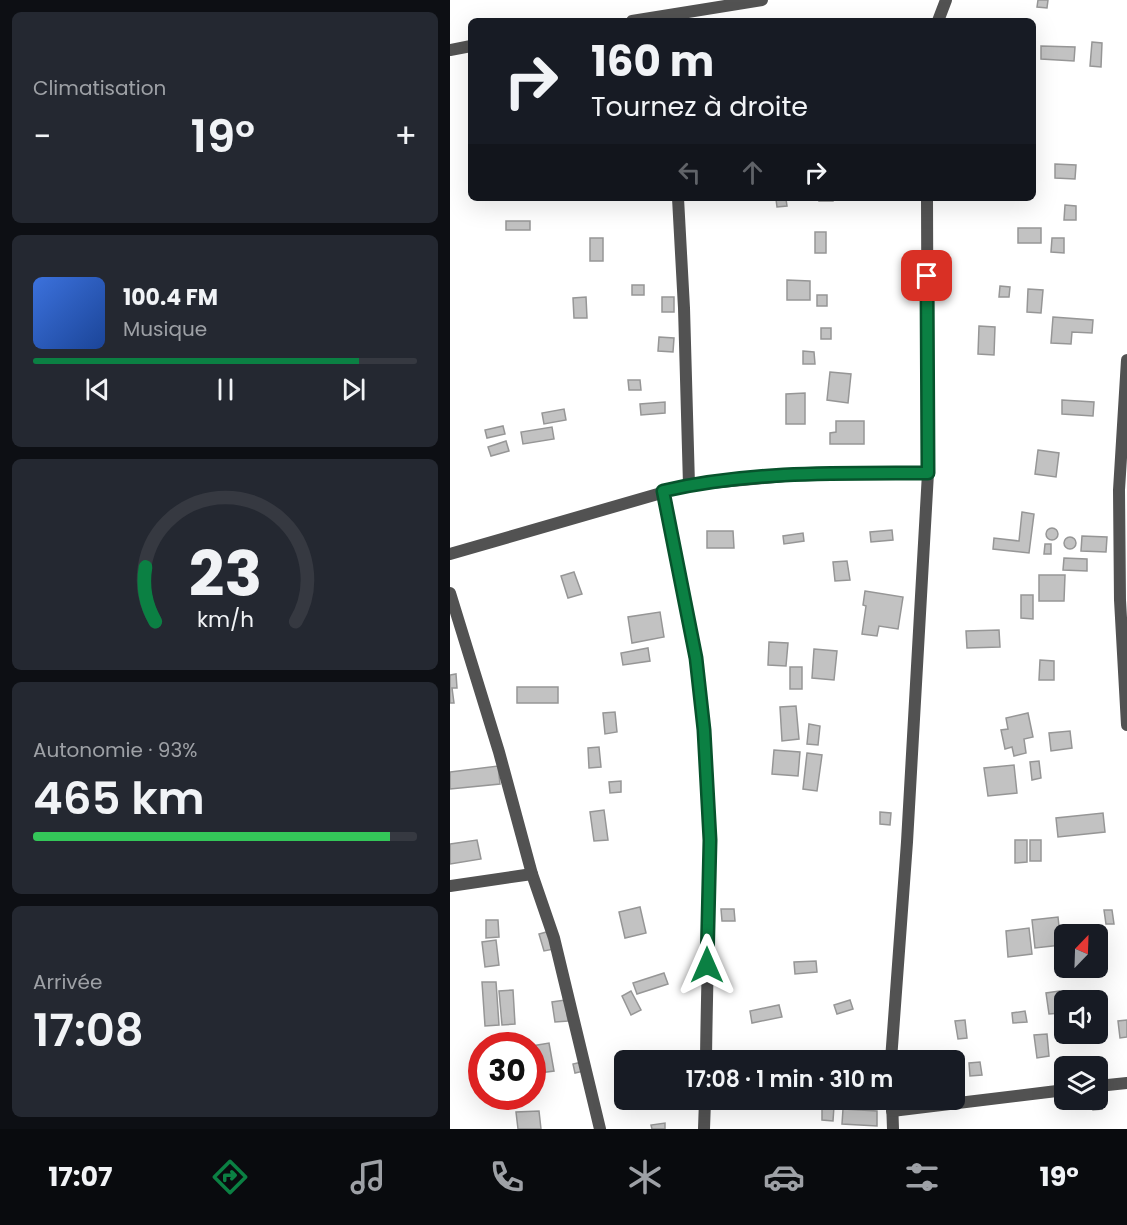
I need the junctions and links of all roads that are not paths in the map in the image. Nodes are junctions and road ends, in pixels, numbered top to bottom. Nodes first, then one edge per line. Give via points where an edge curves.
1 (762, 0) edge
2 (946, 0) edge
3 (670, 18) edge
4 (939, 18) edge
5 (468, 47) edge
6 (450, 50) edge
7 (678, 201) edge
8 (927, 201) edge
9 (1127, 360) edge
10 (928, 473) junction
11 (689, 485) junction
12 (663, 491) junction
13 (450, 554) edge
14 (450, 593) edge
15 (1127, 725) edge
16 (532, 874) junction
17 (450, 886) edge
18 (706, 1050) edge
19 (892, 1050) edge
20 (1127, 1083) edge
21 (1108, 1085) edge
22 (1054, 1091) edge
23 (965, 1099) edge
24 (705, 1110) edge
25 (892, 1110) edge
26 (600, 1129) edge
27 (704, 1129) edge
28 (894, 1129) edge

1 - 3 street
2 - 4 street
5 - 6 street
7 - 11 street
8 - 10 street
9 - 15 street via 1119,490
10 - 11 street via 816,473
10 - 19 street
11 - 12 street
12 - 13 street
12 - 18 street via 696,658 704,730 710,840
14 - 16 street
16 - 17 street
16 - 26 street via 554,938
20 - 21 street
22 - 23 street
24 - 27 street
25 - 28 street

